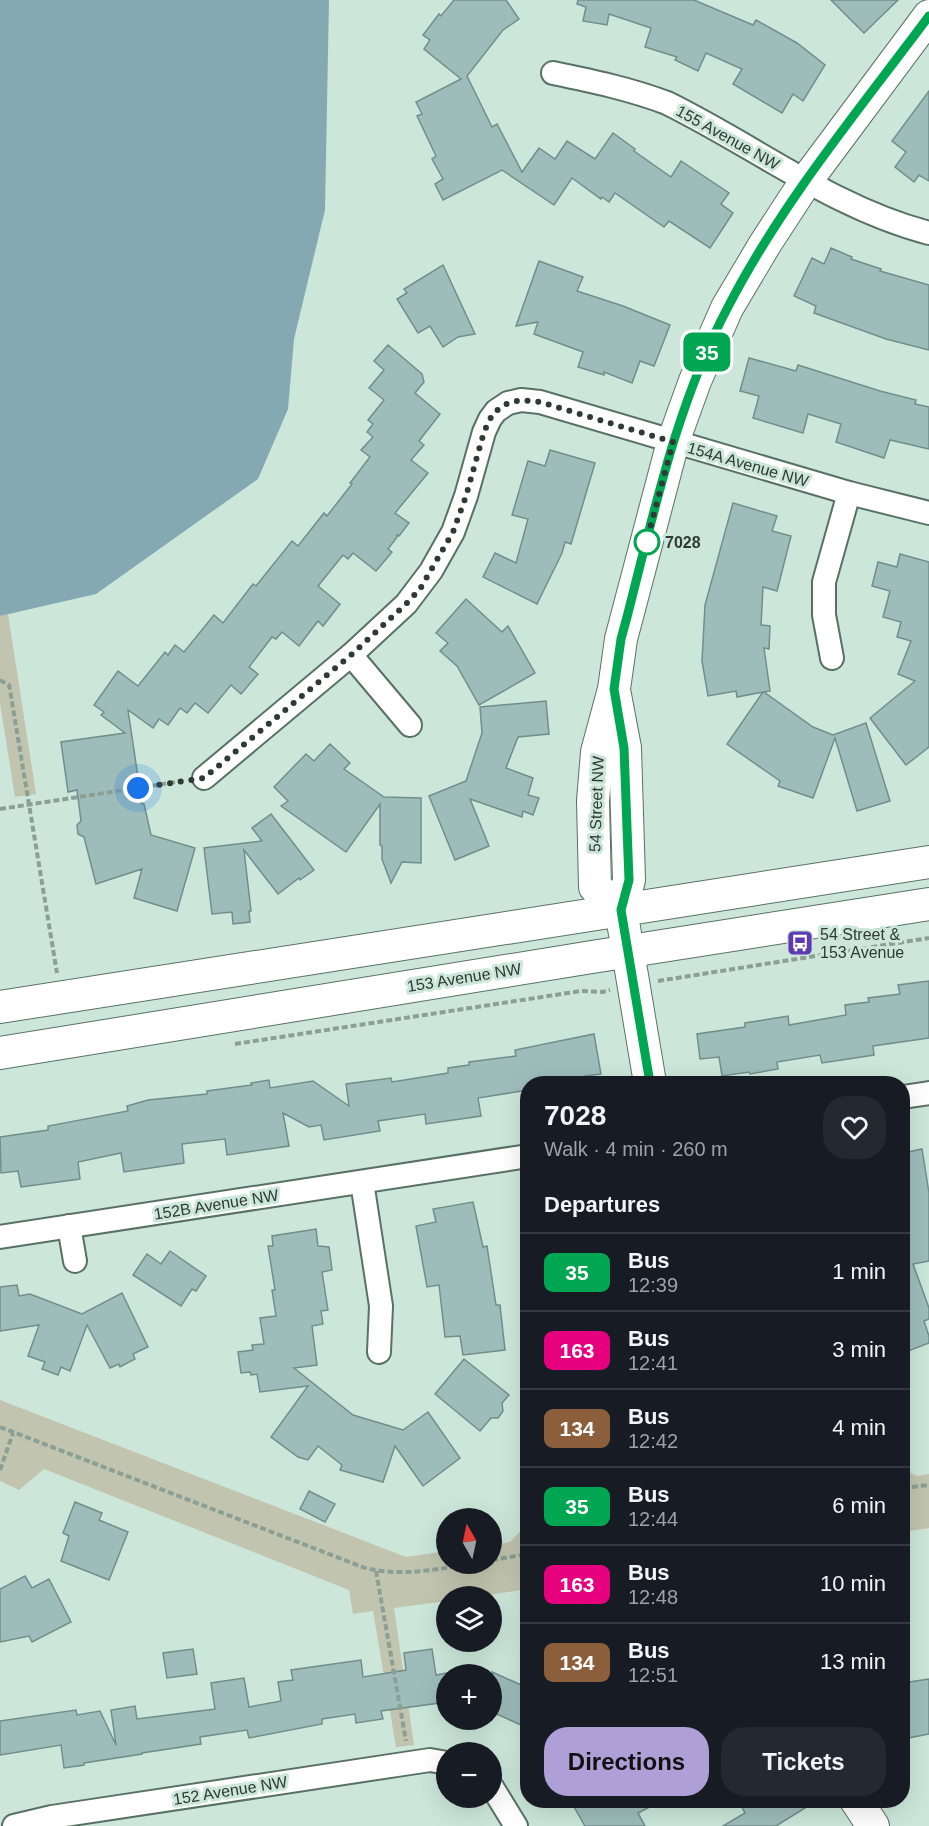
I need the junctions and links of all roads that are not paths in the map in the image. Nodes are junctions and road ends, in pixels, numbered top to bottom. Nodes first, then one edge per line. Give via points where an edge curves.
1 (929, 16) edge
2 (553, 74) dead end
3 (806, 182) junction
4 (929, 233) edge
5 (673, 442) junction
6 (849, 493) junction
7 (929, 513) edge
8 (351, 655) junction
9 (832, 658) dead end
10 (410, 725) dead end
11 (204, 778) road end
12 (929, 862) edge
13 (929, 904) edge
14 (621, 910) junction
15 (628, 951) junction
16 (0, 1007) edge
17 (0, 1053) edge
18 (649, 1076) edge
19 (929, 1093) edge
20 (910, 1096) edge
21 (520, 1157) edge
22 (362, 1182) junction
23 (69, 1226) junction
24 (0, 1237) edge
25 (75, 1261) dead end
26 (379, 1352) dead end
27 (436, 1761) edge
28 (502, 1803) edge
29 (861, 1808) edge
30 (14, 1826) edge
31 (516, 1826) edge
32 (873, 1826) edge

1 - 3 main road, 54 Street NW
2 - 3 street, 155 Avenue NW via 608,84 667,103
3 - 4 street, 155 Avenue NW via 852,206
3 - 5 main road, 54 Street NW via 727,308
5 - 6 street, 154A Avenue NW
5 - 8 street, 154A Avenue NW via 540,402 508,403 490,419 453,532 420,589
5 - 14 main road, 54 Street NW via 621,639 594,775 595,887
6 - 7 street, 154A Avenue NW
6 - 9 street via 824,582 824,615
8 - 10 street
8 - 11 street
12 - 14 main road
13 - 15 main road, 153 Avenue NW
14 - 15 main road
14 - 16 main road
15 - 17 main road, 153 Avenue NW
15 - 18 main road
19 - 20 street
21 - 22 street, 152B Avenue NW
22 - 23 street, 152B Avenue NW
22 - 26 street via 381,1306
23 - 24 street, 152B Avenue NW
23 - 25 street
27 - 30 street, 152 Avenue NW via 52,1817
28 - 31 street
29 - 32 main road

